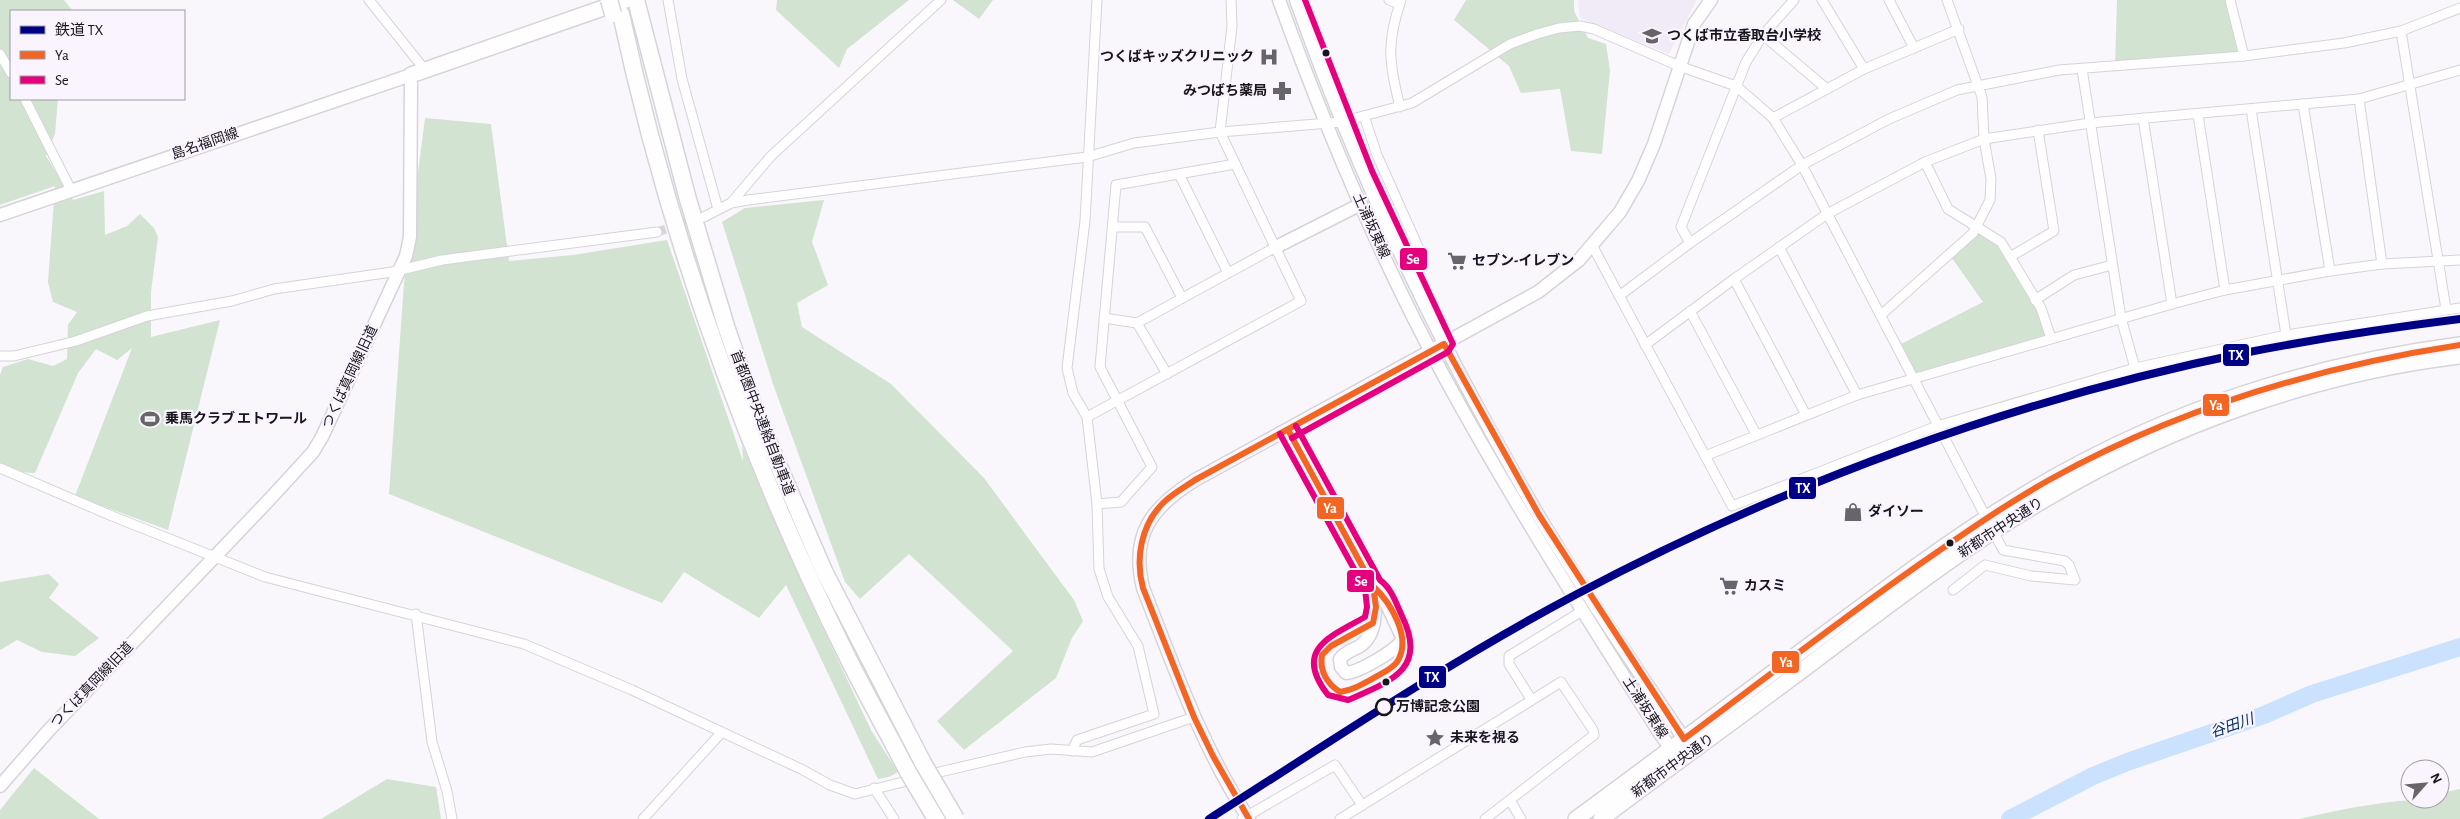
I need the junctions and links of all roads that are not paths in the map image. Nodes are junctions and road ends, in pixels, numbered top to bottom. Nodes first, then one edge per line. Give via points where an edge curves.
1 (369, 0) edge
2 (668, 0) edge
3 (941, 0) edge
4 (1097, 0) edge
5 (1231, 0) edge
6 (1280, 0) edge
7 (1296, 0) edge
8 (1389, 0) edge
9 (1711, 0) edge
10 (1794, 0) edge
11 (1822, 0) edge
12 (1889, 0) edge
13 (1947, 0) edge
14 (2230, 0) edge
15 (1400, 2) edge
16 (627, 5) edge
17 (2460, 8) edge
18 (1959, 29) junction
19 (2401, 31) junction
20 (1763, 35) junction
21 (1914, 48) junction
22 (0, 54) edge
23 (2244, 56) junction
24 (1680, 66) junction
25 (1864, 69) junction
26 (2082, 69) junction
27 (2460, 70) edge
28 (10, 71) edge
29 (418, 73) junction
30 (2410, 84) junction
31 (1980, 85) junction
32 (1736, 86) junction
33 (1827, 90) junction
34 (2359, 99) junction
35 (26, 100) edge
36 (2303, 104) junction
37 (1400, 106) junction
38 (2252, 110) junction
39 (2198, 115) junction
40 (1364, 116) junction
41 (1773, 118) junction
42 (2143, 118) junction
43 (1341, 122) junction
44 (1327, 123) junction
45 (2090, 123) junction
46 (2038, 130) junction
47 (1220, 132) junction
48 (1984, 140) junction
49 (1087, 157) junction
50 (1925, 162) junction
51 (1235, 164) junction
52 (1802, 165) junction
53 (1179, 174) junction
54 (72, 192) junction
55 (731, 203) junction
56 (1361, 204) junction
57 (718, 209) junction
58 (1827, 214) junction
59 (0, 215) edge
60 (704, 217) tunnel mouth
61 (1977, 226) junction
62 (1114, 227) junction
63 (656, 232) tunnel mouth
64 (1690, 243) junction
65 (1592, 245) junction
66 (1274, 248) junction
67 (1779, 248) junction
68 (2010, 257) junction
69 (1402, 259) junction
70 (2460, 260) edge
71 (2439, 262) junction
72 (2382, 264) junction
73 (2112, 265) junction
74 (399, 269) junction
75 (2330, 271) junction
76 (1228, 273) junction
77 (1734, 279) junction
78 (2276, 281) junction
79 (2225, 290) junction
80 (1619, 296) junction
81 (1182, 298) junction
82 (2035, 300) junction
83 (2172, 304) junction
84 (2460, 308) edge
85 (2446, 309) junction
86 (1690, 311) junction
87 (1881, 315) junction
88 (1104, 318) junction
89 (2121, 318) junction
90 (1137, 322) junction
91 (2286, 335) junction
92 (2051, 338) junction
93 (1444, 344) junction
94 (1645, 345) junction
95 (2460, 345) edge
96 (1431, 351) junction
97 (0, 356) edge
98 (2460, 356) edge
99 (2135, 368) junction
100 (1167, 374) junction
101 (1913, 379) junction
102 (1857, 395) junction
103 (1118, 401) junction
104 (1806, 414) junction
105 (1087, 417) junction
106 (1937, 426) junction
107 (1288, 430) junction
108 (1756, 434) junction
109 (1705, 456) junction
110 (0, 468) edge
111 (1097, 504) junction
112 (1990, 525) junction
113 (214, 558) junction
114 (1373, 586) junction
115 (1953, 590) dead end
116 (1582, 611) junction
117 (416, 614) junction
118 (1398, 627) junction
119 (1371, 629) junction
120 (1531, 699) junction
121 (1194, 717) junction
122 (721, 733) junction
123 (1684, 739) junction
124 (1671, 749) junction
125 (1072, 751) junction
126 (1686, 756) junction
127 (0, 786) edge
128 (874, 788) junction
129 (1510, 800) junction
130 (1362, 805) junction
131 (1246, 818) edge
132 (452, 819) edge
133 (643, 819) edge
134 (894, 819) edge
135 (936, 819) edge
136 (956, 819) edge
137 (1340, 819) edge
138 (1484, 819) edge
139 (1522, 819) edge
140 (1576, 819) edge
141 (1601, 819) edge

1 - 29 street
2 - 57 street via 682,80
3 - 55 street via 771,156
4 - 49 street
5 - 47 street via 1232,26
6 - 44 street, 土浦坂東線
7 - 43 street, 土浦坂東線
8 - 15 street
9 - 24 street via 1694,24
10 - 20 street
11 - 25 street
12 - 21 street
13 - 18 street
14 - 23 street
15 - 37 street via 1389,49
16 - 29 main road
16 - 135 highway, 首都圏中央連絡自動車道, bridge via 634,76 694,285 738,405 806,569 849,660
16 - 136 highway, 首都圏中央連絡自動車道, bridge via 755,411 824,571 923,763
17 - 19 street
18 - 21 street
18 - 31 street
19 - 23 street via 2344,43
19 - 30 street
20 - 32 street
20 - 33 street
21 - 25 street
22 - 28 street
23 - 26 street
24 - 32 street
24 - 37 street via 1594,29 1580,26 1559,28 1510,44
24 - 65 street via 1638,181 1620,212
25 - 33 street
26 - 31 street via 2059,70
26 - 45 street
27 - 30 street
29 - 54 street, 島名福岡線
29 - 74 street, つくば真岡線旧道 via 410,237
30 - 34 street
30 - 71 street
31 - 48 street
31 - 52 street via 1957,90 1889,119
32 - 41 street
32 - 64 street via 1681,227
33 - 41 street
34 - 36 street
34 - 72 street
35 - 54 street
36 - 38 street
36 - 75 street
37 - 40 street
38 - 39 street
38 - 78 street
39 - 42 street
39 - 79 street
40 - 43 street
40 - 69 street via 1377,155 1419,249
41 - 52 street
42 - 45 street
42 - 83 street
43 - 44 street
43 - 69 street, 土浦坂東線
44 - 47 street
44 - 56 street, 土浦坂東線
45 - 46 street
45 - 73 street
46 - 48 street
46 - 68 street via 2054,231
47 - 49 street via 1134,142
47 - 51 street
48 - 50 street
48 - 61 street via 1991,179 1990,200
49 - 55 street
49 - 105 street via 1085,221 1067,368 1073,394
50 - 58 street
50 - 61 street via 1948,209
51 - 53 street
51 - 66 street
52 - 58 street
52 - 64 street
53 - 62 street via 1116,185
53 - 76 street
54 - 59 street, 島名福岡線
55 - 57 street
56 - 66 street
56 - 96 street, 土浦坂東線
57 - 60 street
58 - 67 street
58 - 87 street
61 - 68 street via 2001,242
61 - 87 street
62 - 81 street via 1145,227
62 - 88 street
63 - 74 street via 442,260
64 - 80 street
65 - 80 street
65 - 93 street via 1551,284
66 - 76 street
66 - 100 street via 1301,301
67 - 77 street
67 - 102 street
68 - 82 street
69 - 93 street, 土浦坂東線
70 - 71 street
71 - 72 street
71 - 85 street
72 - 75 street
73 - 82 street via 2074,275
73 - 89 street
74 - 97 street via 274,289 232,301 147,316 76,341 14,356
74 - 113 street, つくば真岡線旧道 via 313,452
75 - 78 street
76 - 81 street
77 - 86 street
77 - 104 street
78 - 79 street
78 - 91 street
79 - 83 street
80 - 94 street
81 - 90 street
82 - 92 street
83 - 89 street
84 - 85 street
85 - 91 street
86 - 94 street
86 - 108 street
87 - 101 street
88 - 90 street
88 - 103 street via 1100,367
89 - 92 street
89 - 99 street
90 - 100 street
91 - 99 street
92 - 101 street
93 - 96 street
93 - 123 street, 土浦坂東線 via 1539,515
94 - 109 street
95 - 112 main road, 新都市中央通り via 2354,362 2198,411 2108,449 2047,481
96 - 107 street
96 - 116 street, 土浦坂東線 via 1524,517
98 - 112 main road, 新都市中央通り via 2358,373 2220,416 2116,461
99 - 106 street
100 - 103 street
101 - 102 street
101 - 106 street
102 - 104 street
103 - 105 street
103 - 111 street via 1152,468 1121,502
104 - 108 street
105 - 111 street
106 - 109 street via 1732,506
106 - 112 street
107 - 114 street
107 - 121 street via 1175,493 1154,513 1145,531 1139,563 1143,588
108 - 109 street
110 - 113 street
111 - 125 street via 1099,569 1108,597 1138,646 1154,714 1077,740
112 - 115 street via 2003,550 2065,561 2075,580 2031,576 1985,565
112 - 123 main road, 新都市中央通り via 1872,598
112 - 126 main road, 新都市中央通り
113 - 117 street via 265,576
113 - 127 street, つくば真岡線旧道 via 49,730
114 - 118 street via 1381,592
114 - 119 street via 1376,607
116 - 120 street via 1509,656 1509,664
116 - 124 street, 土浦坂東線
117 - 122 street via 524,644 632,690
117 - 132 street via 432,742
118 - 119 street via 1383,622
118 - 119 street via 1403,640 1397,647 1356,671 1346,672 1340,663 1342,656 1364,642
120 - 129 street via 1561,682 1594,733
120 - 130 street
121 - 125 street via 1108,748 1092,752
121 - 131 street
122 - 128 street via 855,794
122 - 133 street
123 - 124 main road, 新都市中央通り
123 - 126 street, 土浦坂東線
124 - 126 street, 土浦坂東線
124 - 140 main road, 新都市中央通り
125 - 128 street via 1051,748 1025,752
126 - 141 main road, 新都市中央通り
128 - 134 street
129 - 138 street
129 - 139 street
130 - 131 street via 1335,765
130 - 137 street

